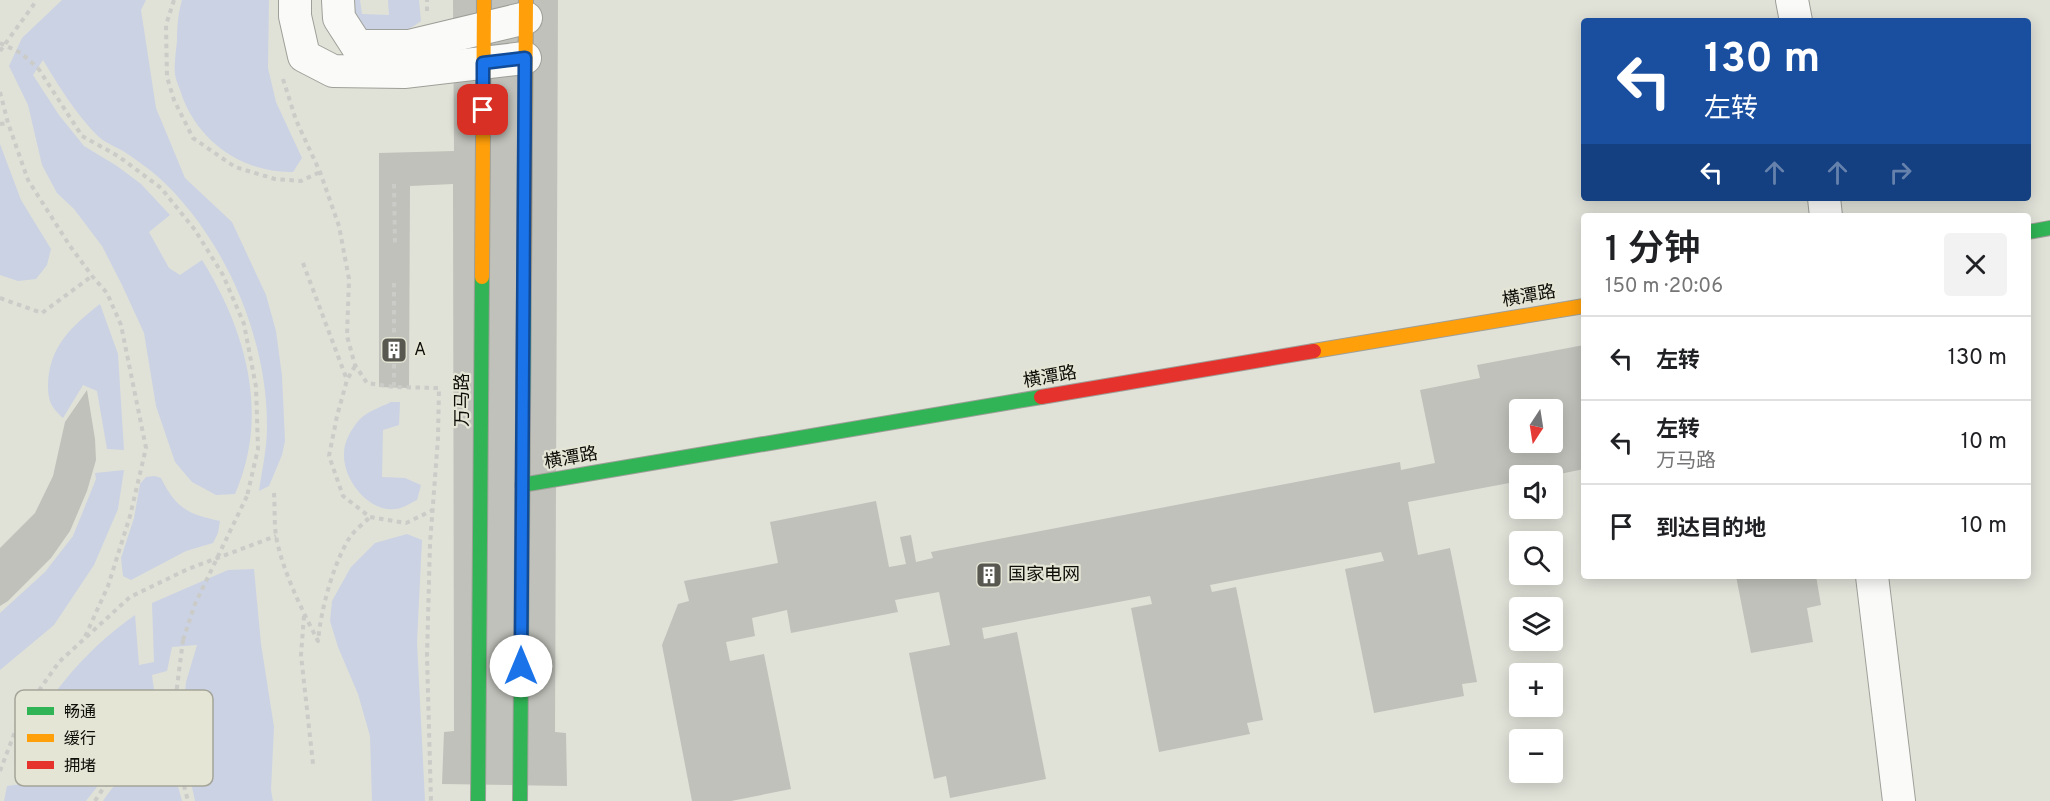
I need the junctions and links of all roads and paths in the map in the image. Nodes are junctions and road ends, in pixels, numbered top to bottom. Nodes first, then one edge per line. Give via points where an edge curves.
1 (37, 0) edge
2 (174, 0) edge
3 (295, 0) edge
4 (338, 0) edge
5 (1792, 0) edge
6 (526, 9) edge
7 (484, 14) edge
8 (1795, 18) edge
9 (0, 43) edge
10 (0, 51) edge
11 (525, 58) junction
12 (483, 63) junction
13 (281, 72) dead end
14 (0, 92) edge
15 (8, 123) junction
16 (0, 124) edge
17 (320, 172) junction
18 (394, 184) dead end
19 (2050, 228) edge
20 (2031, 231) edge
21 (395, 247) dead end
22 (303, 263) dead end
23 (92, 276) junction
24 (394, 283) dead end
25 (0, 298) edge
26 (1581, 307) edge
27 (355, 365) junction
28 (347, 380) junction
29 (394, 387) junction
30 (522, 485) junction
31 (274, 493) dead end
32 (433, 510) junction
33 (370, 517) junction
34 (276, 536) junction
35 (1872, 579) edge
36 (304, 615) junction
37 (84, 639) junction
38 (40, 690) edge
39 (177, 690) edge
40 (15, 732) edge
41 (314, 764) dead end
42 (0, 771) edge
43 (105, 786) edge
44 (184, 786) edge
45 (95, 801) edge
46 (188, 801) edge
47 (431, 801) edge
48 (478, 801) edge
49 (520, 801) edge
50 (1899, 801) edge

1 - 10 path
2 - 17 path via 166,26 167,77 193,138 235,167 275,179 301,181
3 - 12 street via 304,56 333,71 404,72
4 - 7 street via 339,18 357,46 409,46
5 - 8 street
6 - 7 street
6 - 11 main road
7 - 12 main road, 万马路
9 - 39 path, bridge via 21,53 38,68 82,136 118,156 161,188 195,230 223,275 244,324 256,387 258,449 247,496 195,604 183,640
11 - 12 street
11 - 30 main road
12 - 48 main road, 万马路
13 - 17 path via 296,120
14 - 15 path
15 - 16 path
15 - 23 path via 28,180
17 - 27 path via 339,226 349,279 347,336
18 - 21 path
19 - 20 main road
22 - 28 path
23 - 25 path via 42,313
23 - 37 path via 107,293 121,325 146,448 108,586
24 - 29 path
26 - 30 main road, 横潭路
27 - 28 path
27 - 29 path via 367,383
28 - 33 path via 329,456 343,496
29 - 32 path via 439,388
30 - 49 main road
31 - 34 path
32 - 33 path via 406,523
32 - 47 path via 427,656
33 - 36 path via 351,536 338,563 318,640
34 - 36 path
34 - 37 path via 188,569 130,597
35 - 50 street
36 - 41 path via 301,655
37 - 38 path via 59,662
40 - 42 path
43 - 45 path
44 - 46 path

